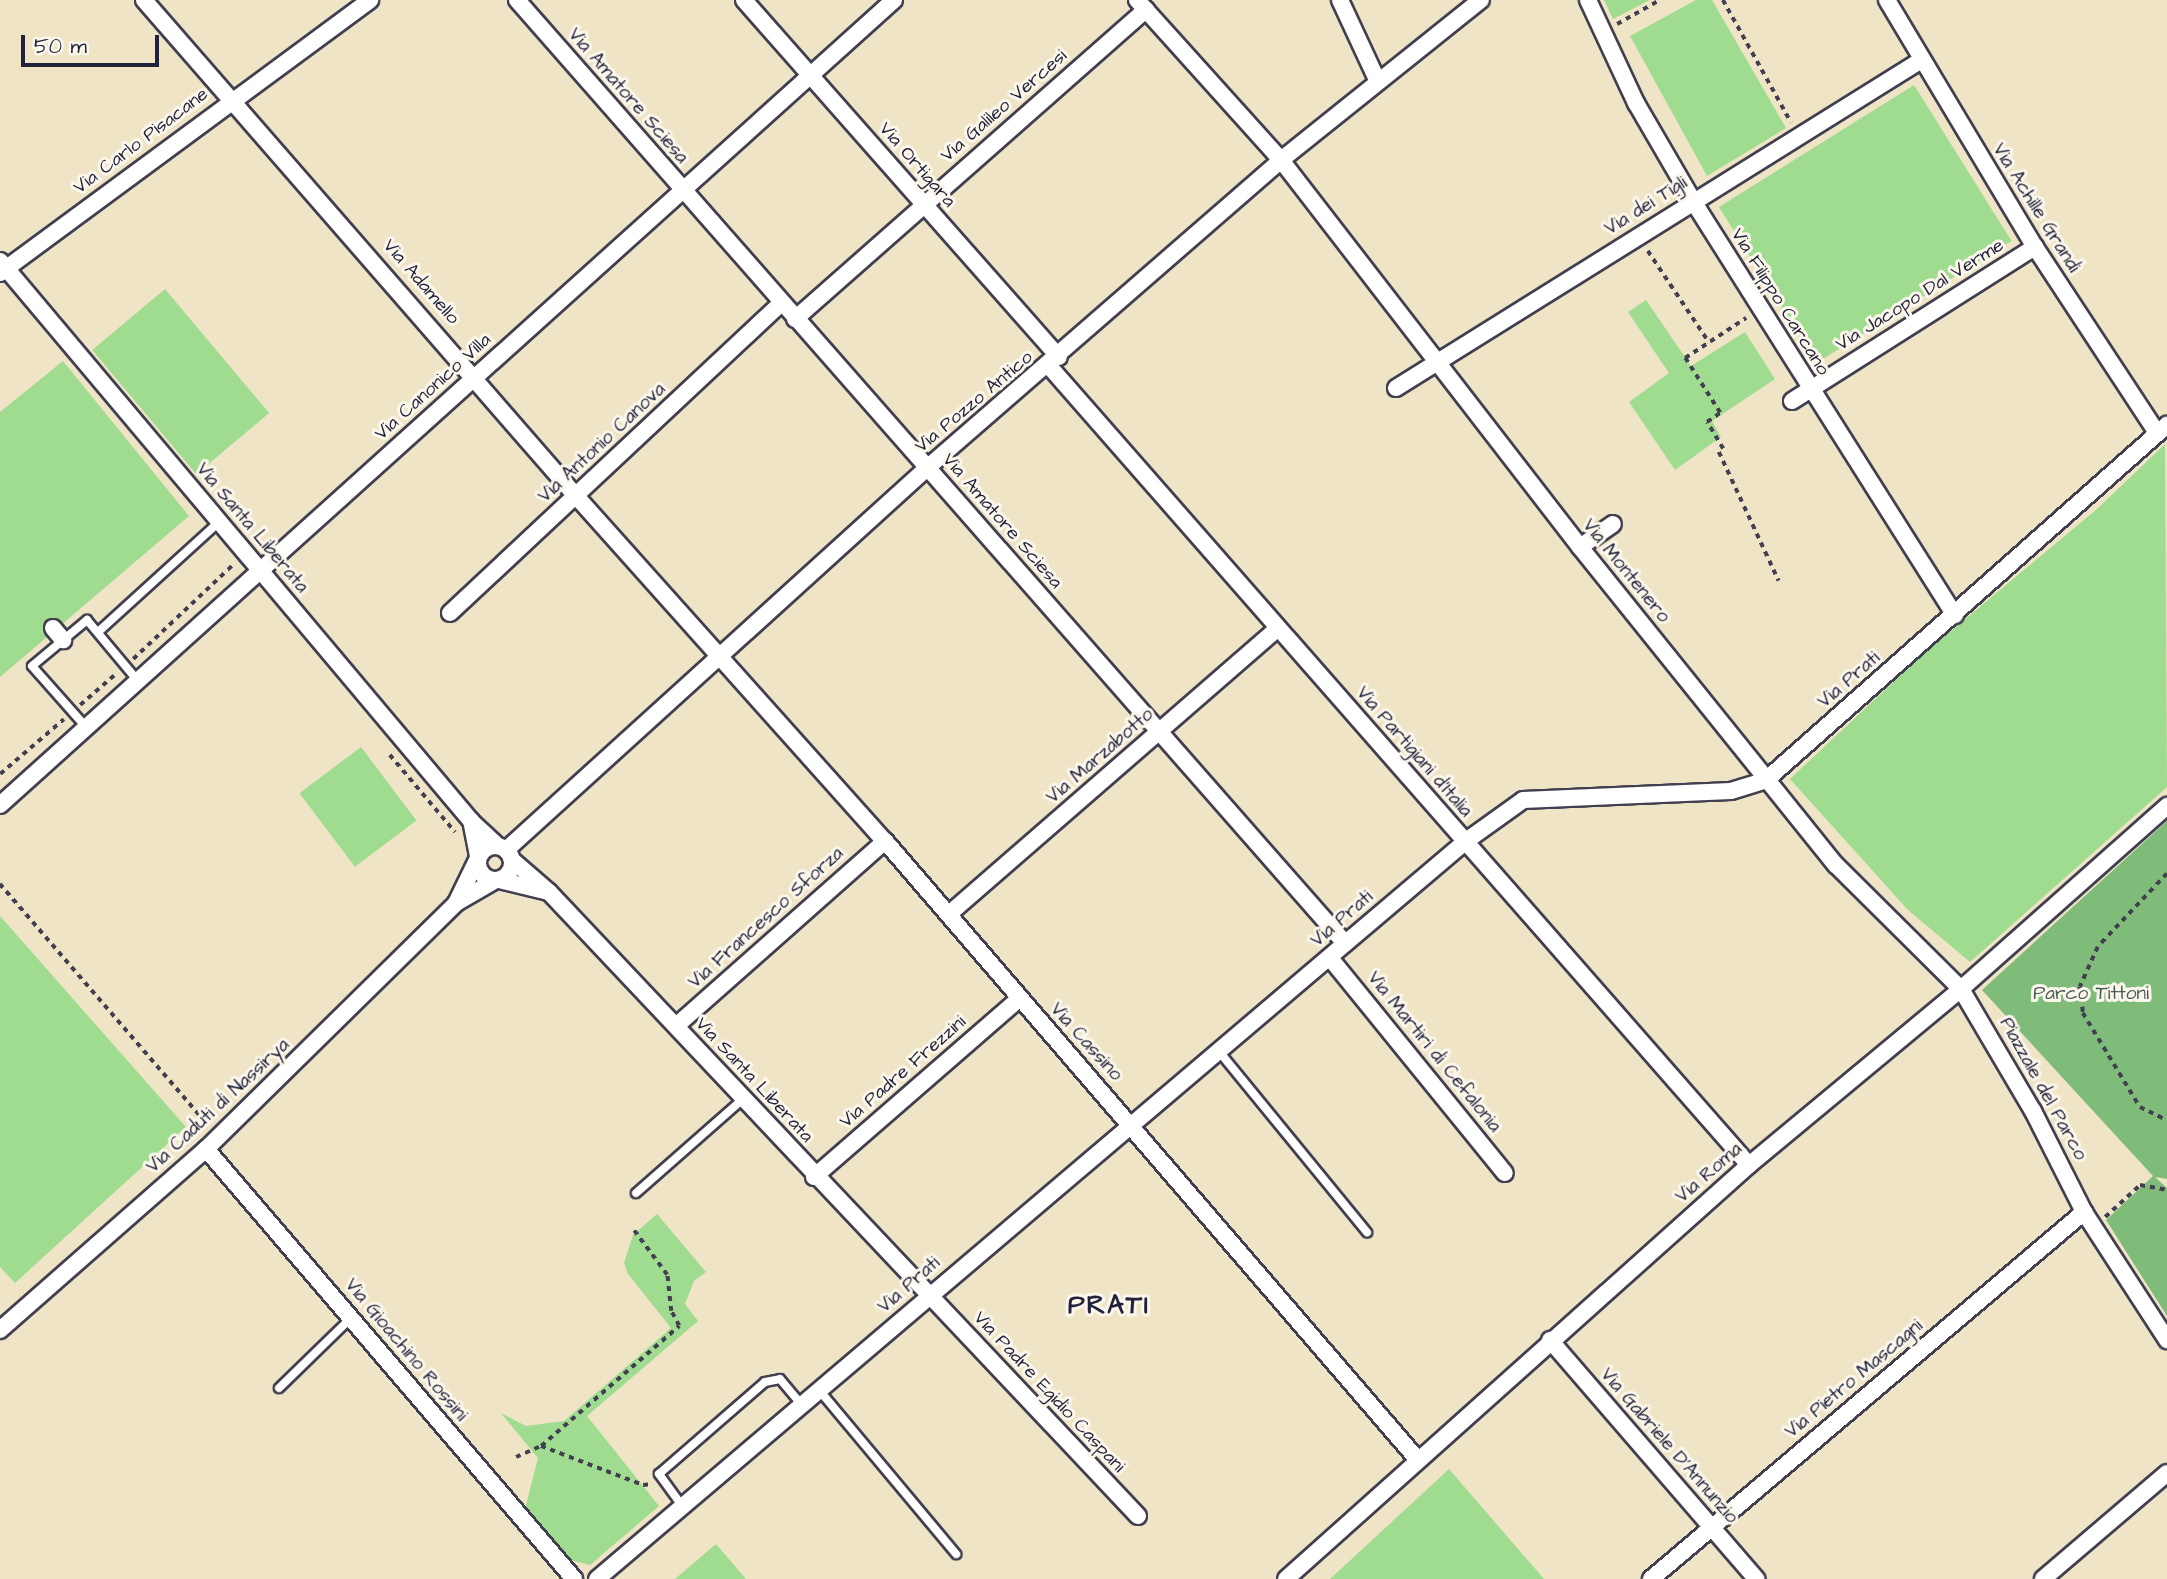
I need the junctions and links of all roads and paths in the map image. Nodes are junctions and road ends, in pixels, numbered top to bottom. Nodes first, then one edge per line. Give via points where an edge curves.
1 (144, 0) edge
2 (370, 0) edge
3 (517, 0) edge
4 (744, 0) edge
5 (894, 0) edge
6 (1340, 0) edge
7 (1480, 0) edge
8 (1588, 0) edge
9 (1660, 0) edge
10 (1723, 0) edge
11 (1887, 0) edge
12 (1142, 5) edge
13 (1617, 24) dead end
14 (1920, 61) junction
15 (812, 76) junction
16 (1378, 82) junction
17 (233, 98) junction
18 (1798, 136) junction
19 (1281, 160) junction
20 (680, 189) junction
21 (1693, 201) junction
22 (924, 204) junction
23 (1638, 236) junction
24 (2035, 247) junction
25 (2, 268) edge
26 (781, 303) junction
27 (1760, 309) junction
28 (795, 319) junction
29 (1709, 342) junction
30 (1054, 361) junction
31 (1437, 363) junction
32 (475, 377) junction
33 (1396, 388) dead end
34 (1810, 390) junction
35 (1792, 401) dead end
36 (2162, 429) edge
37 (928, 468) junction
38 (576, 496) junction
39 (219, 522) junction
40 (1613, 524) dead end
41 (1580, 547) junction
42 (261, 573) junction
43 (1779, 581) dead end
44 (450, 613) dead end
45 (1955, 615) junction
46 (1278, 628) junction
47 (98, 632) junction
48 (720, 655) junction
49 (138, 681) junction
50 (86, 727) junction
51 (1160, 732) junction
52 (385, 749) dead end
53 (1766, 780) junction
54 (0, 805) edge
55 (2167, 806) edge
56 (471, 821) junction
57 (885, 841) junction
58 (1466, 841) junction
59 (464, 843) dead end
60 (505, 852) junction
61 (478, 858) junction
62 (2167, 874) edge
63 (496, 880) junction
64 (0, 884) edge
65 (549, 892) junction
66 (456, 902) junction
67 (949, 914) junction
68 (1345, 943) junction
69 (1330, 958) junction
70 (1961, 989) junction
71 (1019, 999) junction
72 (676, 1026) junction
73 (1217, 1049) junction
74 (742, 1100) junction
75 (219, 1117) dead end
76 (2167, 1120) edge
77 (1130, 1123) junction
78 (206, 1149) junction
79 (1749, 1165) junction
80 (1505, 1173) dead end
81 (814, 1177) junction
82 (2167, 1190) edge
83 (636, 1193) dead end
84 (2084, 1212) junction
85 (2105, 1218) dead end
86 (632, 1228) dead end
87 (1367, 1232) dead end
88 (929, 1296) junction
89 (351, 1318) junction
90 (0, 1330) edge
91 (1550, 1340) junction
92 (2167, 1340) edge
93 (279, 1388) dead end
94 (819, 1390) junction
95 (802, 1405) junction
96 (541, 1446) junction
97 (516, 1457) dead end
98 (1418, 1460) junction
99 (2167, 1473) edge
100 (662, 1483) junction
101 (683, 1507) junction
102 (1138, 1516) dead end
103 (1712, 1527) junction
104 (956, 1554) dead end
105 (574, 1579) edge
106 (597, 1579) edge
107 (1286, 1579) edge
108 (1651, 1579) edge
109 (1756, 1579) edge
110 (2043, 1579) edge

1 - 17 street, Via Adamello
2 - 17 street, Via Carlo Pisacane
3 - 20 street, Via Amatore Sciesa
4 - 15 street, Via Ortigara
5 - 15 street, Via Canonico Villa
6 - 16 street
7 - 16 street, Via Pozzo Antico
8 - 21 street, Via Filippo Carcano via 1636,103
9 - 13 path
10 - 18 path
11 - 14 street, Via Achille Grandi
12 - 19 street, Via Montenero
12 - 22 street, Via Galileo Vercesi
14 - 18 street, Via dei Tigli
14 - 24 street, Via Achille Grandi
15 - 20 street, Via Canonico Villa
15 - 22 street, Via Ortigara
16 - 19 street, Via Pozzo Antico
17 - 25 street, Via Carlo Pisacane
17 - 32 street, Via Adamello
18 - 21 street, Via dei Tigli
19 - 30 street, Via Pozzo Antico
19 - 31 street, Via Montenero
20 - 26 street, Via Amatore Sciesa
20 - 32 street, Via Canonico Villa
21 - 23 street, Via dei Tigli
21 - 27 street, Via Filippo Carcano
22 - 28 street, Via Galileo Vercesi
22 - 30 street, Via Ortigara
23 - 29 path
23 - 31 street, Via dei Tigli
24 - 34 street, Via Jacopo Dal Verme
24 - 36 street, Via Achille Grandi
25 - 39 street, Via Santa Liberata
26 - 28 street, Via Amatore Sciesa
26 - 38 street, Via Antonio Canova
27 - 29 path
27 - 34 street, Via Filippo Carcano
28 - 37 street, Via Amatore Sciesa
29 - 43 path via 1685,358 1720,413 1707,422
30 - 37 street, Via Pozzo Antico
30 - 46 street, Via Partigiani d'Italia
31 - 33 street, Via dei Tigli
31 - 41 street, Via Montenero
32 - 38 street, Via Adamello
32 - 42 street, Via Canonico Villa
34 - 35 street, Via Jacopo Dal Verme
34 - 45 street, Via Filippo Carcano
36 - 45 street, Via Prati
37 - 48 street, Via Pozzo Antico
37 - 51 street, Via Amatore Sciesa
38 - 44 street, Via Antonio Canova
38 - 48 street, Via Adamello
39 - 42 street, Via Santa Liberata
39 - 47 lane
40 - 41 street
41 - 53 street, Via Montenero
42 - 49 street, Via Canonico Villa
42 - 56 street, Via Santa Liberata
45 - 53 street, Via Prati
46 - 51 street, Via Marzabotto
46 - 58 street, Via Partigiani d'Italia
47 - 49 lane
47 - 50 lane via 87,620 58,634 32,666
48 - 57 street, Via Cassino
48 - 60 street, Via Pozzo Antico
49 - 50 street, Via Canonico Villa
50 - 54 street, Via Canonico Villa
51 - 67 street, Via Marzabotto
51 - 68 street, Via Amatore Sciesa
52 - 59 path
53 - 58 street, Via Prati via 1731,791 1524,800
53 - 70 street, Via Montenero via 1836,865
55 - 70 street, Via Roma
56 - 60 street, Via Santa Liberata
56 - 61 street, Via Santa Liberata
57 - 67 street, Via Cassino
57 - 72 street, Via Francesco Sforza
58 - 68 street, Via Prati
58 - 79 street, Via Partigiani d'Italia
60 - 61 street via 487,847
60 - 63 street via 509,873
60 - 65 street, Via Santa Liberata
61 - 63 street via 479,871
61 - 66 street
62 - 76 path via 2098,947 2080,987 2082,1013 2140,1107
63 - 65 street
63 - 66 street
64 - 75 path via 209,1127
65 - 72 street, Via Santa Liberata
66 - 78 street, Via Caduti di Nassirya
67 - 71 street, Via Cassino
68 - 69 street, Via Prati
69 - 73 street, Via Prati
69 - 80 street, Via Martiri di Cefalonia
70 - 79 street, Via Roma
70 - 84 street, Piazzale del Parco via 2033,1111
71 - 77 street, Via Cassino
71 - 81 street, Via Padre Frezzini
72 - 74 street, Via Santa Liberata
73 - 77 street, Via Prati
73 - 87 lane
74 - 81 street, Via Santa Liberata
74 - 83 lane
77 - 88 street, Via Prati
77 - 98 street, Via Cassino
78 - 89 street, Via Gioachino Rossini
78 - 90 street, Via Caduti di Nassirya
79 - 91 street, Via Roma
81 - 88 street, Via Santa Liberata
82 - 85 path via 2140,1185
84 - 92 street, Piazzale del Parco
84 - 103 street, Via Pietro Mascagni
86 - 96 path via 667,1275 671,1311 679,1326
88 - 94 street, Via Prati
88 - 102 street, Via Padre Egidio Caspani
89 - 93 lane
89 - 105 street, Via Gioachino Rossini
91 - 98 street, Via Roma
91 - 103 street, Via Gabriele D'Annunzio
94 - 95 street, Via Prati
94 - 104 lane
95 - 100 lane via 783,1381 770,1379 662,1471
95 - 101 street, Via Prati
96 - 97 path
96 - 100 path via 643,1485
98 - 107 street, Via Roma
99 - 110 street
100 - 101 lane
101 - 106 street, Via Prati
103 - 108 street, Via Pietro Mascagni
103 - 109 street, Via Gabriele D'Annunzio

